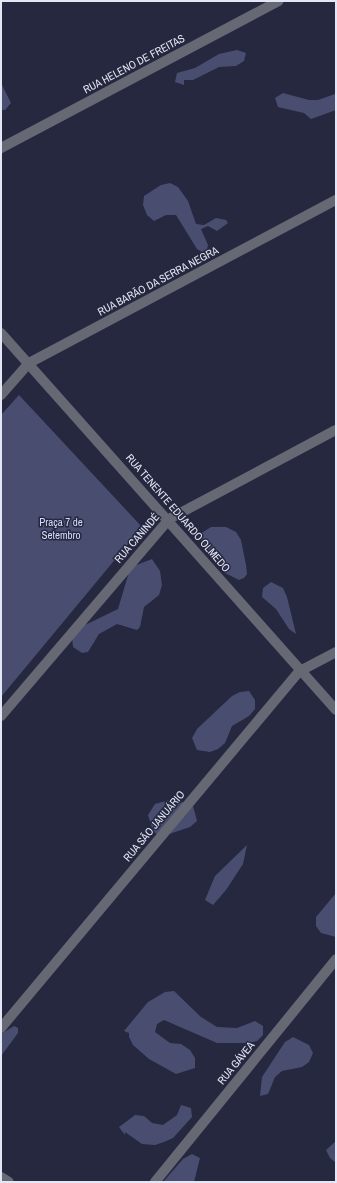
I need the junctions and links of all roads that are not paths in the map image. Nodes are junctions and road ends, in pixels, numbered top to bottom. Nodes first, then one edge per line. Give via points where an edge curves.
1 (279, 1) edge
2 (1, 148) edge
3 (336, 200) edge
4 (1, 333) edge
5 (29, 363) junction
6 (1, 395) edge
7 (336, 430) edge
8 (169, 519) junction
9 (336, 652) edge
10 (300, 671) junction
11 (336, 710) edge
12 (1, 716) edge
13 (336, 959) edge
14 (1, 1028) edge
15 (1, 1177) edge
16 (9, 1182) edge
17 (154, 1182) edge

1 - 2 street, RUA HELENO DE FREITAS
3 - 5 street, RUA BARÃO DA SERRA NEGRA
4 - 5 street, RUA TENENTE EDUARDO OLMEDO
5 - 6 street, RUA BARÃO DA SERRA NEGRA
5 - 8 street, RUA TENENTE EDUARDO OLMEDO
7 - 8 street, RUA CANINDÉ
8 - 10 street, RUA TENENTE EDUARDO OLMEDO
8 - 12 street, RUA CANINDÉ
9 - 10 street, RUA SÃO JANUÁRIO
10 - 11 street, RUA TENENTE EDUARDO OLMEDO
10 - 14 street, RUA SÃO JANUÁRIO
13 - 17 street, RUA GÁVEA
15 - 16 street

